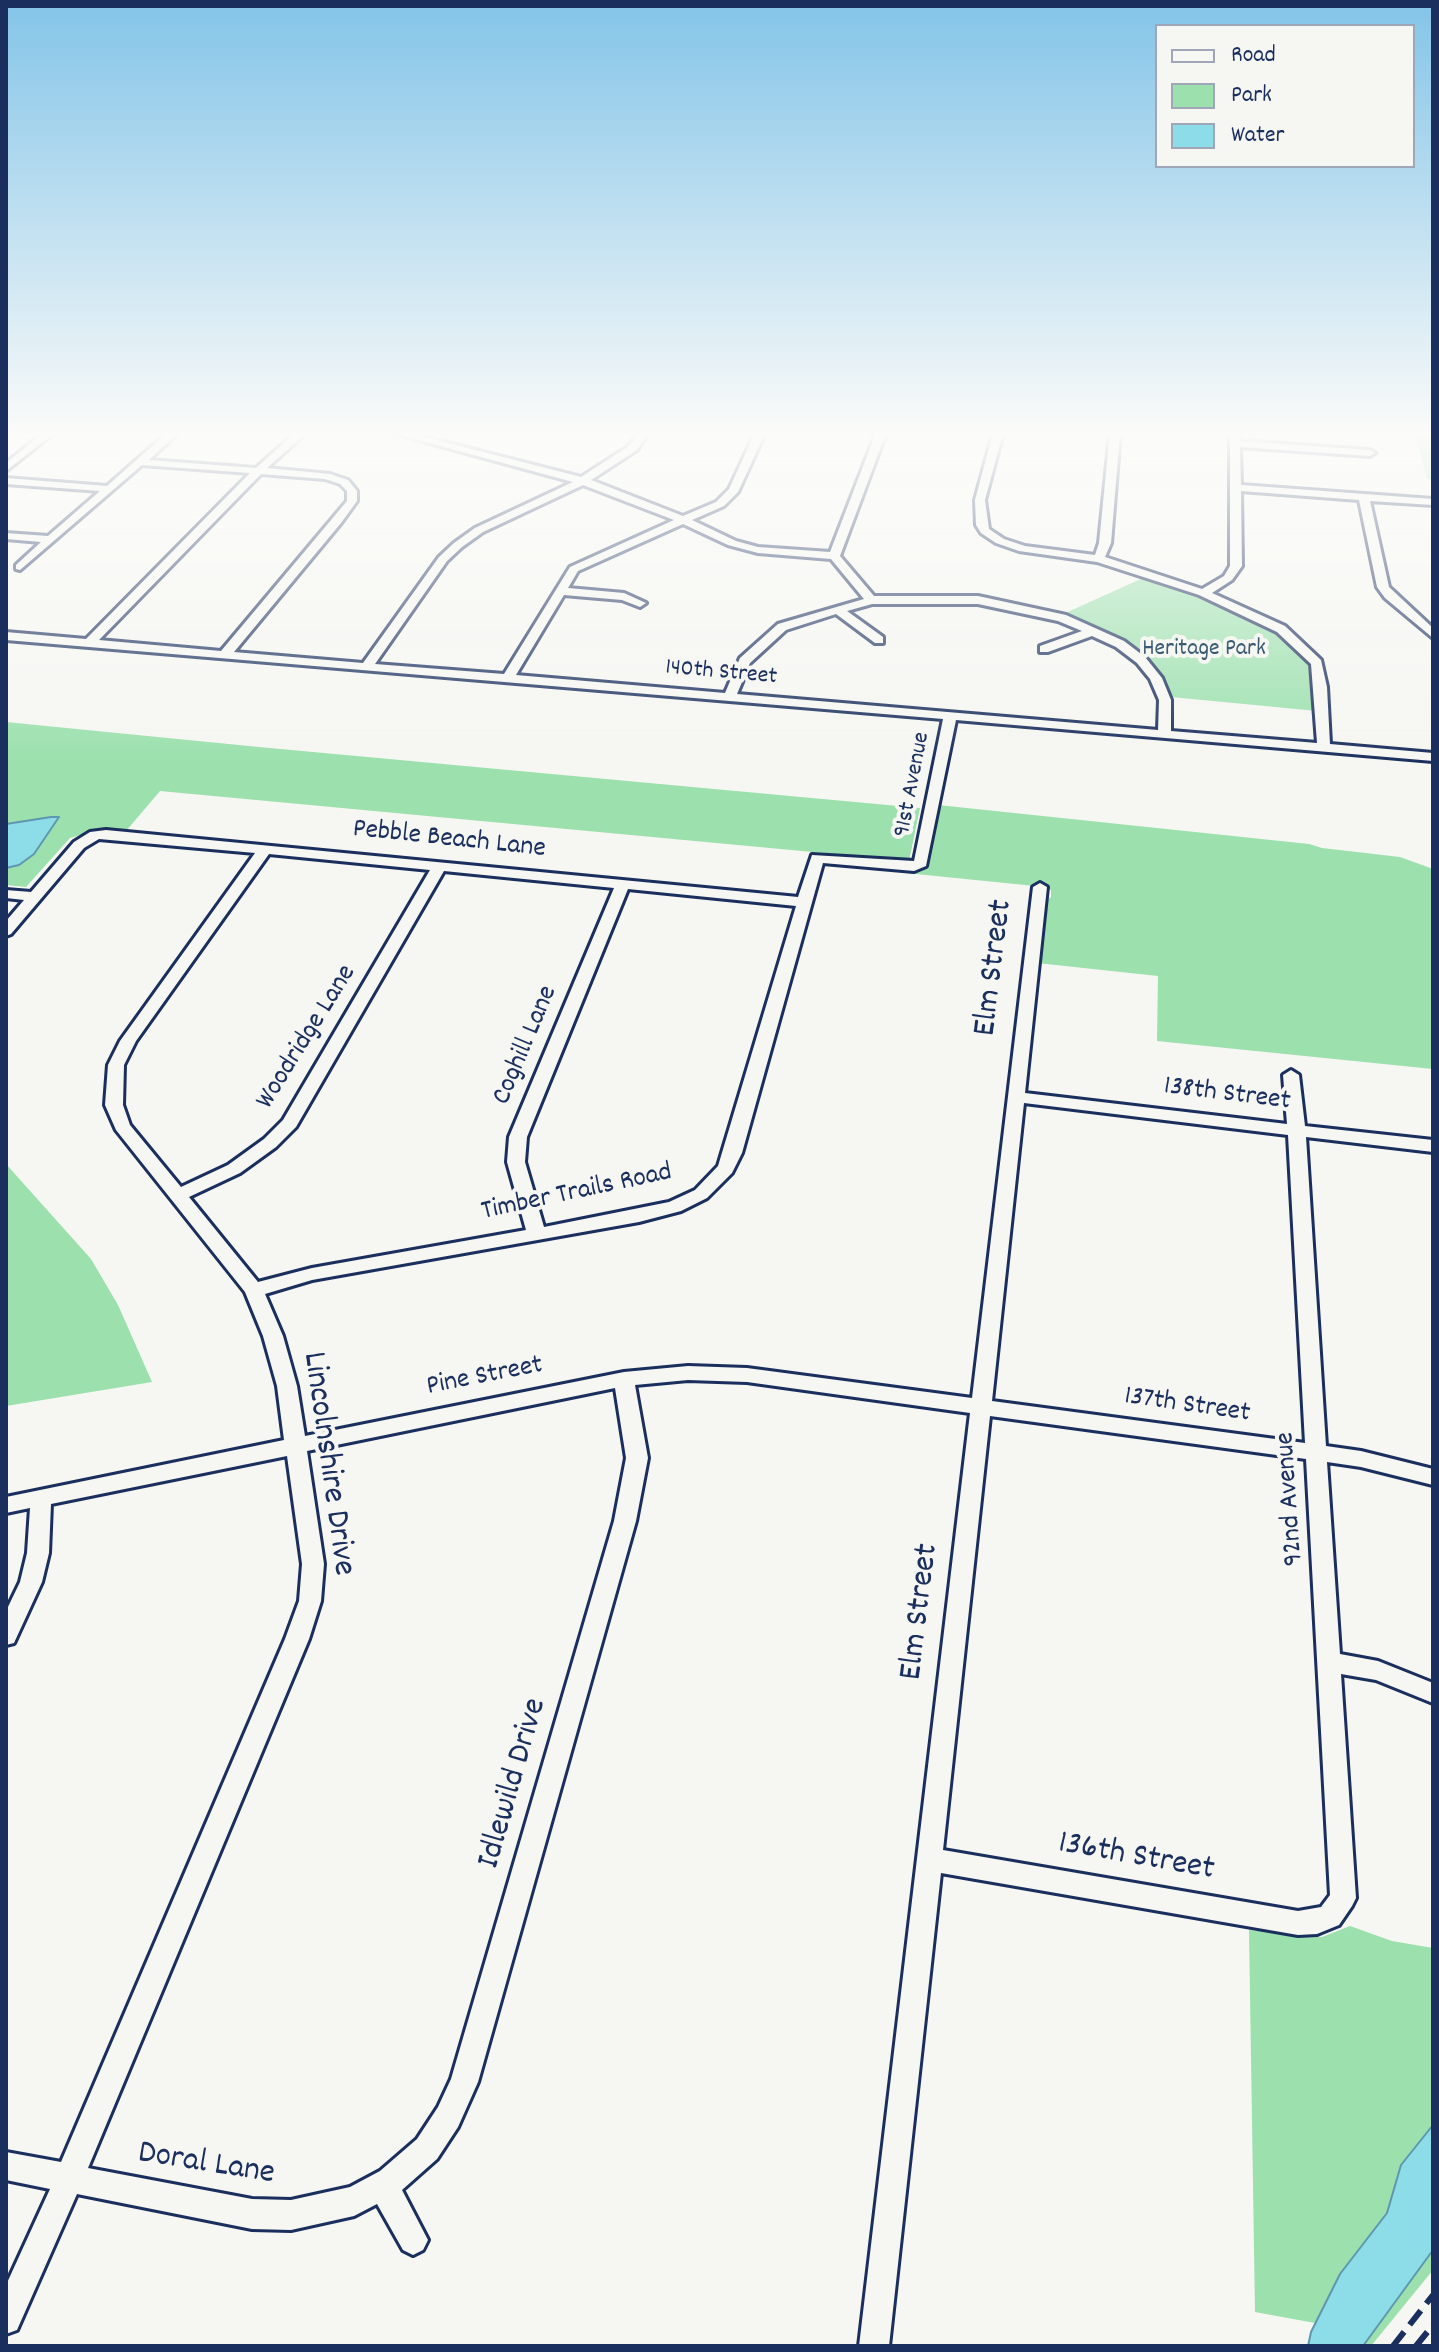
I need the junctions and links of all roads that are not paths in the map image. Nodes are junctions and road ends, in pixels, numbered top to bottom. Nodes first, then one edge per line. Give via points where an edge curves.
1 (48, 543) edge
2 (188, 543) edge
3 (317, 543) edge
4 (461, 543) edge
5 (628, 543) edge
6 (731, 543) edge
7 (839, 543) edge
8 (1005, 543) edge
9 (1105, 543) edge
10 (1237, 543) edge
11 (1374, 543) edge
12 (834, 556) junction
13 (1099, 559) junction
14 (20, 567) dead end
15 (560, 591) junction
16 (1203, 593) junction
17 (871, 600) junction
18 (640, 603) dead end
19 (839, 611) junction
20 (1095, 631) junction
21 (1433, 634) edge
22 (6, 636) edge
23 (879, 640) dead end
24 (89, 643) junction
25 (1044, 649) dead end
26 (225, 654) junction
27 (367, 666) junction
28 (508, 678) junction
29 (730, 697) junction
30 (950, 716) junction
31 (1164, 734) junction
32 (1324, 748) junction
33 (1433, 757) edge
34 (265, 849) junction
35 (817, 858) joint
36 (440, 866) junction
37 (623, 884) junction
38 (1040, 887) dead end
39 (6, 894) edge
40 (34, 897) junction
41 (803, 902) junction
42 (6, 931) edge
43 (1291, 1075) dead end
44 (1014, 1097) junction
45 (1297, 1131) junction
46 (1433, 1146) edge
47 (179, 1195) junction
48 (536, 1233) junction
49 (254, 1290) junction
50 (624, 1379) junction
51 (980, 1407) junction
52 (294, 1446) junction
53 (1317, 1453) junction
54 (1433, 1477) edge
55 (41, 1498) junction
56 (6, 1505) edge
57 (6, 1636) edge
58 (1330, 1662) junction
59 (1433, 1693) edge
60 (928, 1859) junction
61 (1330, 1916) joint
62 (6, 2166) edge
63 (69, 2179) junction
64 (386, 2183) junction
65 (413, 2240) dead end
66 (6, 2319) edge
67 (874, 2346) edge

1 - 14 street
2 - 24 street
3 - 26 street
4 - 27 street via 443,559
5 - 15 street via 574,569
6 - 12 street
7 - 12 street
8 - 13 street
9 - 13 street
10 - 16 street via 1236,566 1228,578
11 - 21 street via 1383,587
12 - 17 street
13 - 16 street
15 - 18 street
15 - 28 street
16 - 32 street via 1281,629 1317,663
17 - 19 street
17 - 20 street via 978,600 1034,610
19 - 23 street
19 - 29 street via 782,627 751,652
20 - 25 street
20 - 31 street via 1141,660 1156,678 1165,700
22 - 24 street, 140th Street
24 - 26 street, 140th Street
26 - 27 street, 140th Street
27 - 28 street, 140th Street
28 - 29 street, 140th Street
29 - 30 street, 140th Street
30 - 31 street, 140th Street
30 - 35 street, 91st Avenue via 921,863 914,867
31 - 32 street, 140th Street
32 - 33 street, 140th Street
34 - 36 street, Pebble Beach Lane
34 - 40 street, Pebble Beach Lane via 121,834 89,838
34 - 47 street, Lincolnshire Drive via 116,1065 114,1105 122,1126
35 - 41 street, Timber Trails Road
36 - 37 street, Pebble Beach Lane
36 - 47 street, Woodridge Lane via 290,1123 234,1169
37 - 41 street, Pebble Beach Lane
37 - 48 street, Coghill Lane via 518,1137 516,1162
38 - 44 street, Elm Street
39 - 40 street
40 - 42 street
41 - 48 street, Timber Trails Road via 726,1169 701,1194 675,1207
43 - 45 street, 92nd Avenue
44 - 45 street, 138th Street
44 - 51 street, Elm Street
45 - 46 street, 138th Street
45 - 53 street, 92nd Avenue
47 - 49 street, Lincolnshire Drive
48 - 49 street, Timber Trails Road via 312,1274
49 - 52 street, Lincolnshire Drive via 281,1360
50 - 51 street, Pine Street via 747,1375
50 - 52 street, Pine Street
50 - 64 street, Idlewild Drive via 637,1458 631,1495 481,2027 448,2117 427,2149
51 - 53 street, 137th Street
51 - 60 street, Elm Street
52 - 55 street, Pine Street
52 - 63 street, Lincolnshire Drive via 313,1564 310,1601
53 - 54 street, 137th Street
53 - 58 street, 92nd Avenue
55 - 56 street, Pine Street
55 - 57 street via 31,1582
58 - 59 street via 1378,1671
58 - 61 street, 92nd Avenue via 1345,1889
60 - 61 street, 136th Street via 1279,1921 1317,1922
60 - 67 street, Elm Street
62 - 63 street, Doral Lane
63 - 64 street, Doral Lane via 252,2214 291,2215 354,2201
63 - 66 street, Lincolnshire Drive
64 - 65 street

